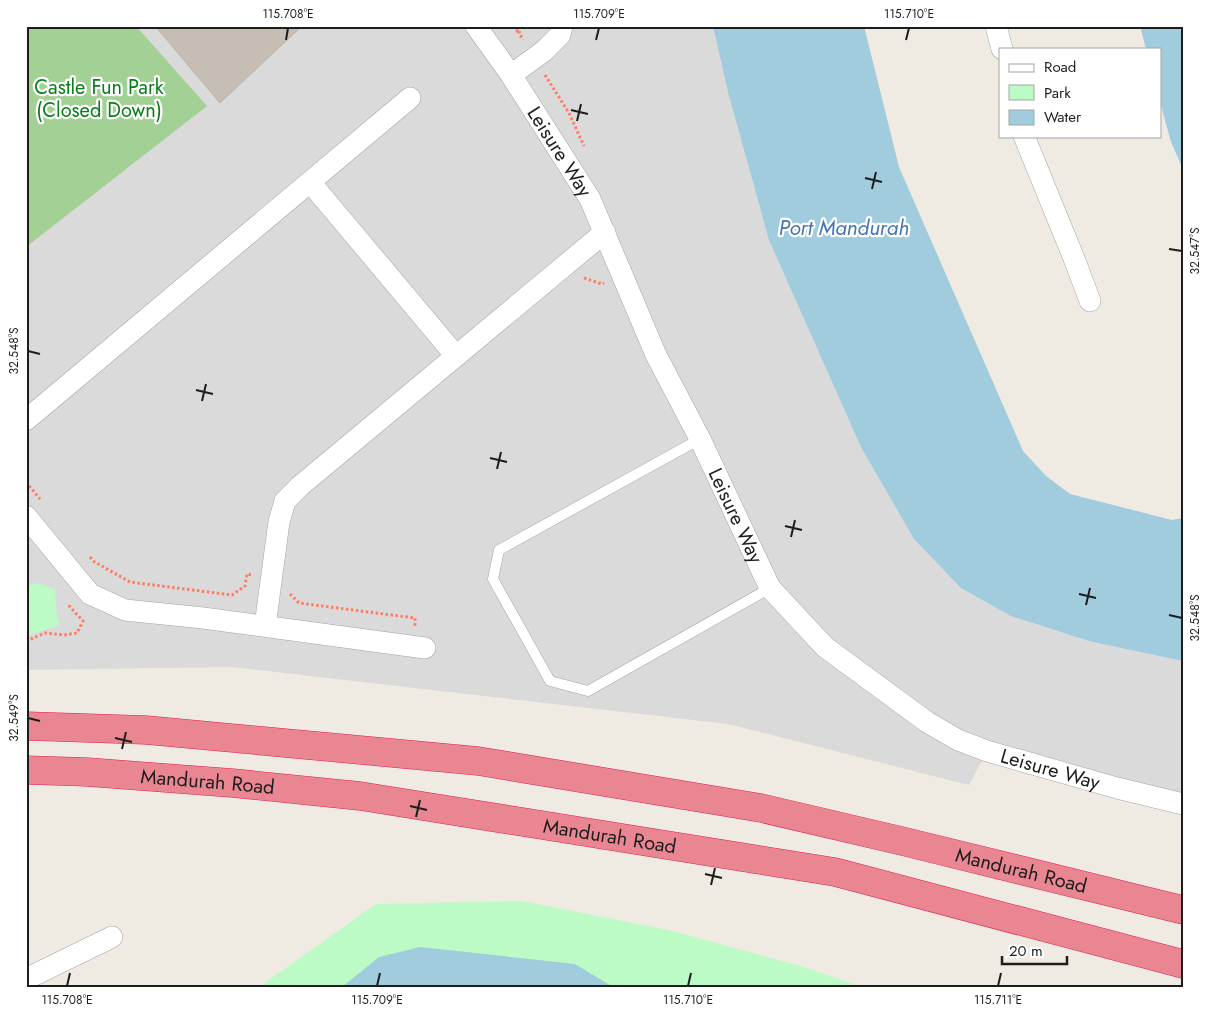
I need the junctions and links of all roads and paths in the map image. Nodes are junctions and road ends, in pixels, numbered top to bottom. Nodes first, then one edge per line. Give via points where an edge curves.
1 (476, 26) edge
2 (514, 26) edge
3 (562, 26) edge
4 (996, 26) edge
5 (519, 33) dead end
6 (1002, 48) edge
7 (511, 76) junction
8 (410, 98) dead end
9 (1025, 138) edge
10 (310, 182) junction
11 (604, 232) junction
12 (1090, 301) dead end
13 (456, 356) junction
14 (26, 420) edge
15 (700, 439) junction
16 (26, 482) edge
17 (44, 504) dead end
18 (26, 516) edge
19 (87, 554) dead end
20 (93, 561) junction
21 (75, 575) junction
22 (272, 577) junction
23 (770, 588) junction
24 (265, 626) junction
25 (26, 641) edge
26 (420, 647) joint
27 (26, 726) edge
28 (26, 770) edge
29 (1183, 804) edge
30 (1183, 910) edge
31 (112, 937) dead end
32 (1183, 964) edge
33 (26, 979) edge

1 - 7 street, Leisure Way
2 - 5 path
3 - 7 street via 560,35 544,51
4 - 6 street
7 - 11 street, Leisure Way via 590,199
8 - 10 street
9 - 12 street
10 - 13 street
10 - 14 street
11 - 13 street
11 - 15 street, Leisure Way via 656,355
13 - 22 street via 286,501 279,522
15 - 23 street, Leisure Way
15 - 23 lane via 499,550 493,579 550,681 588,691
16 - 17 path
18 - 21 street
19 - 20 path
20 - 21 path
20 - 22 path via 130,582 232,595 245,586 246,574
21 - 24 street via 90,594 125,610
21 - 25 path via 64,597 83,621 76,633 46,633
22 - 24 street
22 - 26 path via 286,579 286,590 299,604 415,618
23 - 29 street, Leisure Way via 826,647 927,722 958,740 1117,788
24 - 26 street
27 - 30 highway, Mandurah Road via 146,730 478,761 761,808
28 - 32 highway, Mandurah Road via 232,783 360,796 835,872
31 - 33 street

